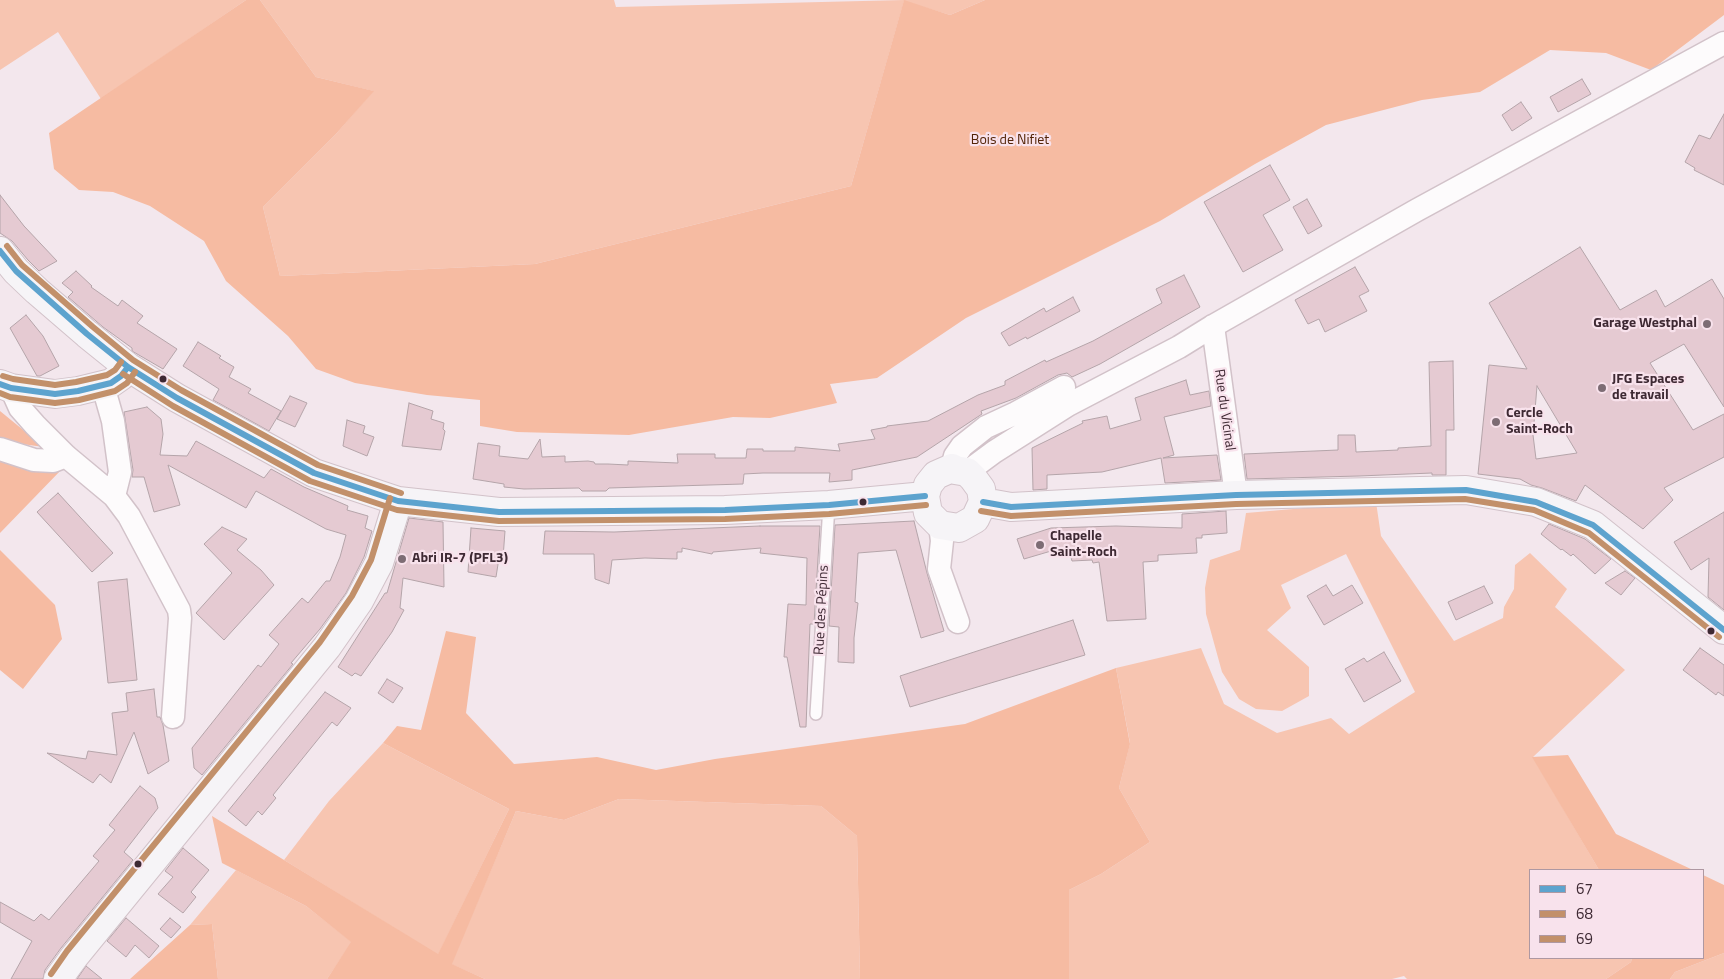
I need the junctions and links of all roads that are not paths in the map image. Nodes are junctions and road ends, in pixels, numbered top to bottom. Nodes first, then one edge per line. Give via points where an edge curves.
1 (1724, 43) edge
2 (0, 251) edge
3 (1213, 326) junction
4 (128, 367) junction
5 (6, 386) edge
6 (103, 386) junction
7 (1064, 387) dead end
8 (0, 449) edge
9 (66, 456) junction
10 (959, 470) junction
11 (1236, 494) junction
12 (114, 496) junction
13 (925, 496) junction
14 (398, 501) junction
15 (983, 502) junction
16 (829, 505) junction
17 (940, 525) junction
18 (958, 622) dead end
19 (1722, 626) edge
20 (816, 714) dead end
21 (173, 717) dead end
22 (58, 979) edge

1 - 3 street via 1417,210
2 - 4 street via 37,291
3 - 10 street via 1068,405
3 - 11 street, Rue du Vicinal
4 - 6 street via 122,376
4 - 14 street via 177,398 314,473
5 - 6 street via 55,394
5 - 9 street via 20,408
6 - 12 street via 113,421 120,472
7 - 10 street via 986,427 962,446 955,456
8 - 9 street via 34,460 53,461
9 - 12 street
10 - 13 street via 936,475 928,484
10 - 15 street via 973,478 981,489
11 - 15 street via 1011,507
11 - 19 street via 1466,490 1536,502 1593,525
12 - 21 street via 129,516 179,610
13 - 16 street
13 - 17 street via 928,513
14 - 16 street via 499,512 725,510
14 - 22 street via 379,563 359,601 327,647
15 - 17 street via 975,519 959,528
16 - 20 lane, Rue des Pépins
17 - 18 street via 939,569

